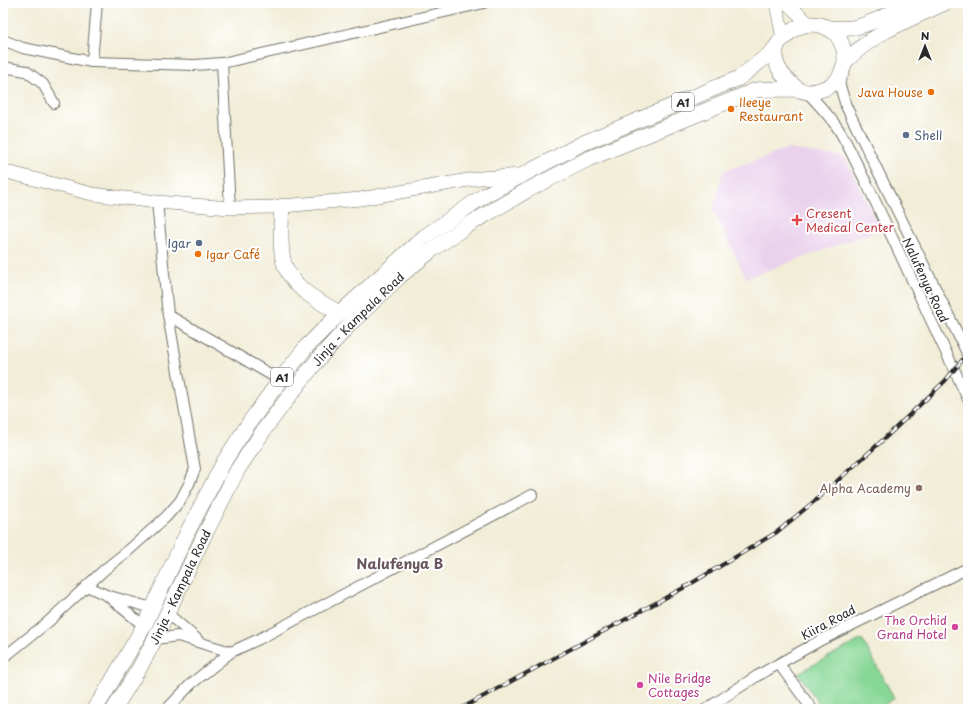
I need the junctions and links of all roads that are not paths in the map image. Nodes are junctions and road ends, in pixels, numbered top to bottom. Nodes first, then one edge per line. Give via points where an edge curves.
1 (97, 3) edge
2 (484, 3) edge
3 (776, 3) edge
4 (787, 3) edge
5 (911, 3) edge
6 (945, 3) edge
7 (809, 24) junction
8 (827, 28) junction
9 (3, 40) edge
10 (780, 42) junction
11 (92, 62) junction
12 (845, 62) junction
13 (222, 63) junction
14 (3, 67) edge
15 (838, 79) junction
16 (802, 91) junction
17 (54, 103) dead end
18 (3, 171) edge
19 (521, 175) junction
20 (157, 202) junction
21 (282, 206) junction
22 (230, 208) junction
23 (340, 313) junction
24 (168, 315) junction
25 (968, 356) edge
26 (280, 380) junction
27 (968, 399) edge
28 (532, 495) dead end
29 (968, 568) edge
30 (87, 586) junction
31 (106, 595) junction
32 (152, 608) junction
33 (168, 614) junction
34 (144, 626) junction
35 (155, 639) junction
36 (203, 644) junction
37 (230, 652) junction
38 (3, 658) edge
39 (779, 664) junction
40 (94, 709) edge
41 (114, 709) edge
42 (167, 709) edge
43 (706, 709) edge
44 (812, 709) edge

1 - 11 street
2 - 13 street
3 - 10 main road
4 - 7 main road
5 - 8 highway via 865,24 851,28
6 - 12 highway via 881,34 856,50
7 - 8 highway
7 - 10 highway, A1 via 790,31
8 - 12 highway via 842,44
9 - 11 street via 23,48
10 - 16 highway via 775,58 782,75 787,82
10 - 19 highway, Jinja - Kampala Road / A1 via 771,54 739,78 581,144
11 - 13 street via 195,65
12 - 15 highway
13 - 22 street
14 - 17 street via 26,71 43,84
15 - 16 highway, A1 via 820,90
15 - 25 street, Nalufenya Road via 846,106
16 - 27 street, Nalufenya Road via 826,112 838,129 867,184
16 - 33 highway, Jinja - Kampala Road / A1 via 756,90 588,159 526,190 468,225 400,276 320,357 266,428 238,469
18 - 20 main road via 92,194
19 - 21 main road via 480,178 360,199
19 - 23 highway, Jinja - Kampala Road / A1 via 485,195 424,237
20 - 22 main road
20 - 24 street
21 - 22 main road
21 - 23 highway via 282,254 286,268 298,286 316,300
23 - 26 highway, Jinja - Kampala Road / A1 via 307,346
24 - 26 street
24 - 30 street via 195,469 180,501 166,517
26 - 32 highway, Jinja - Kampala Road / A1 via 226,460 188,531
28 - 37 street
29 - 39 street, Kiira Road via 820,640
30 - 31 street
30 - 38 street
31 - 32 street
31 - 34 street
32 - 34 highway, Jinja - Kampala Road / A1
33 - 35 highway, Jinja - Kampala Road / A1
33 - 36 street
34 - 40 highway, Jinja - Kampala Road / A1
35 - 36 street via 178,636
35 - 41 highway, Jinja - Kampala Road / A1
36 - 37 street
37 - 42 street via 191,684
39 - 43 street, Kiira Road
39 - 44 street

